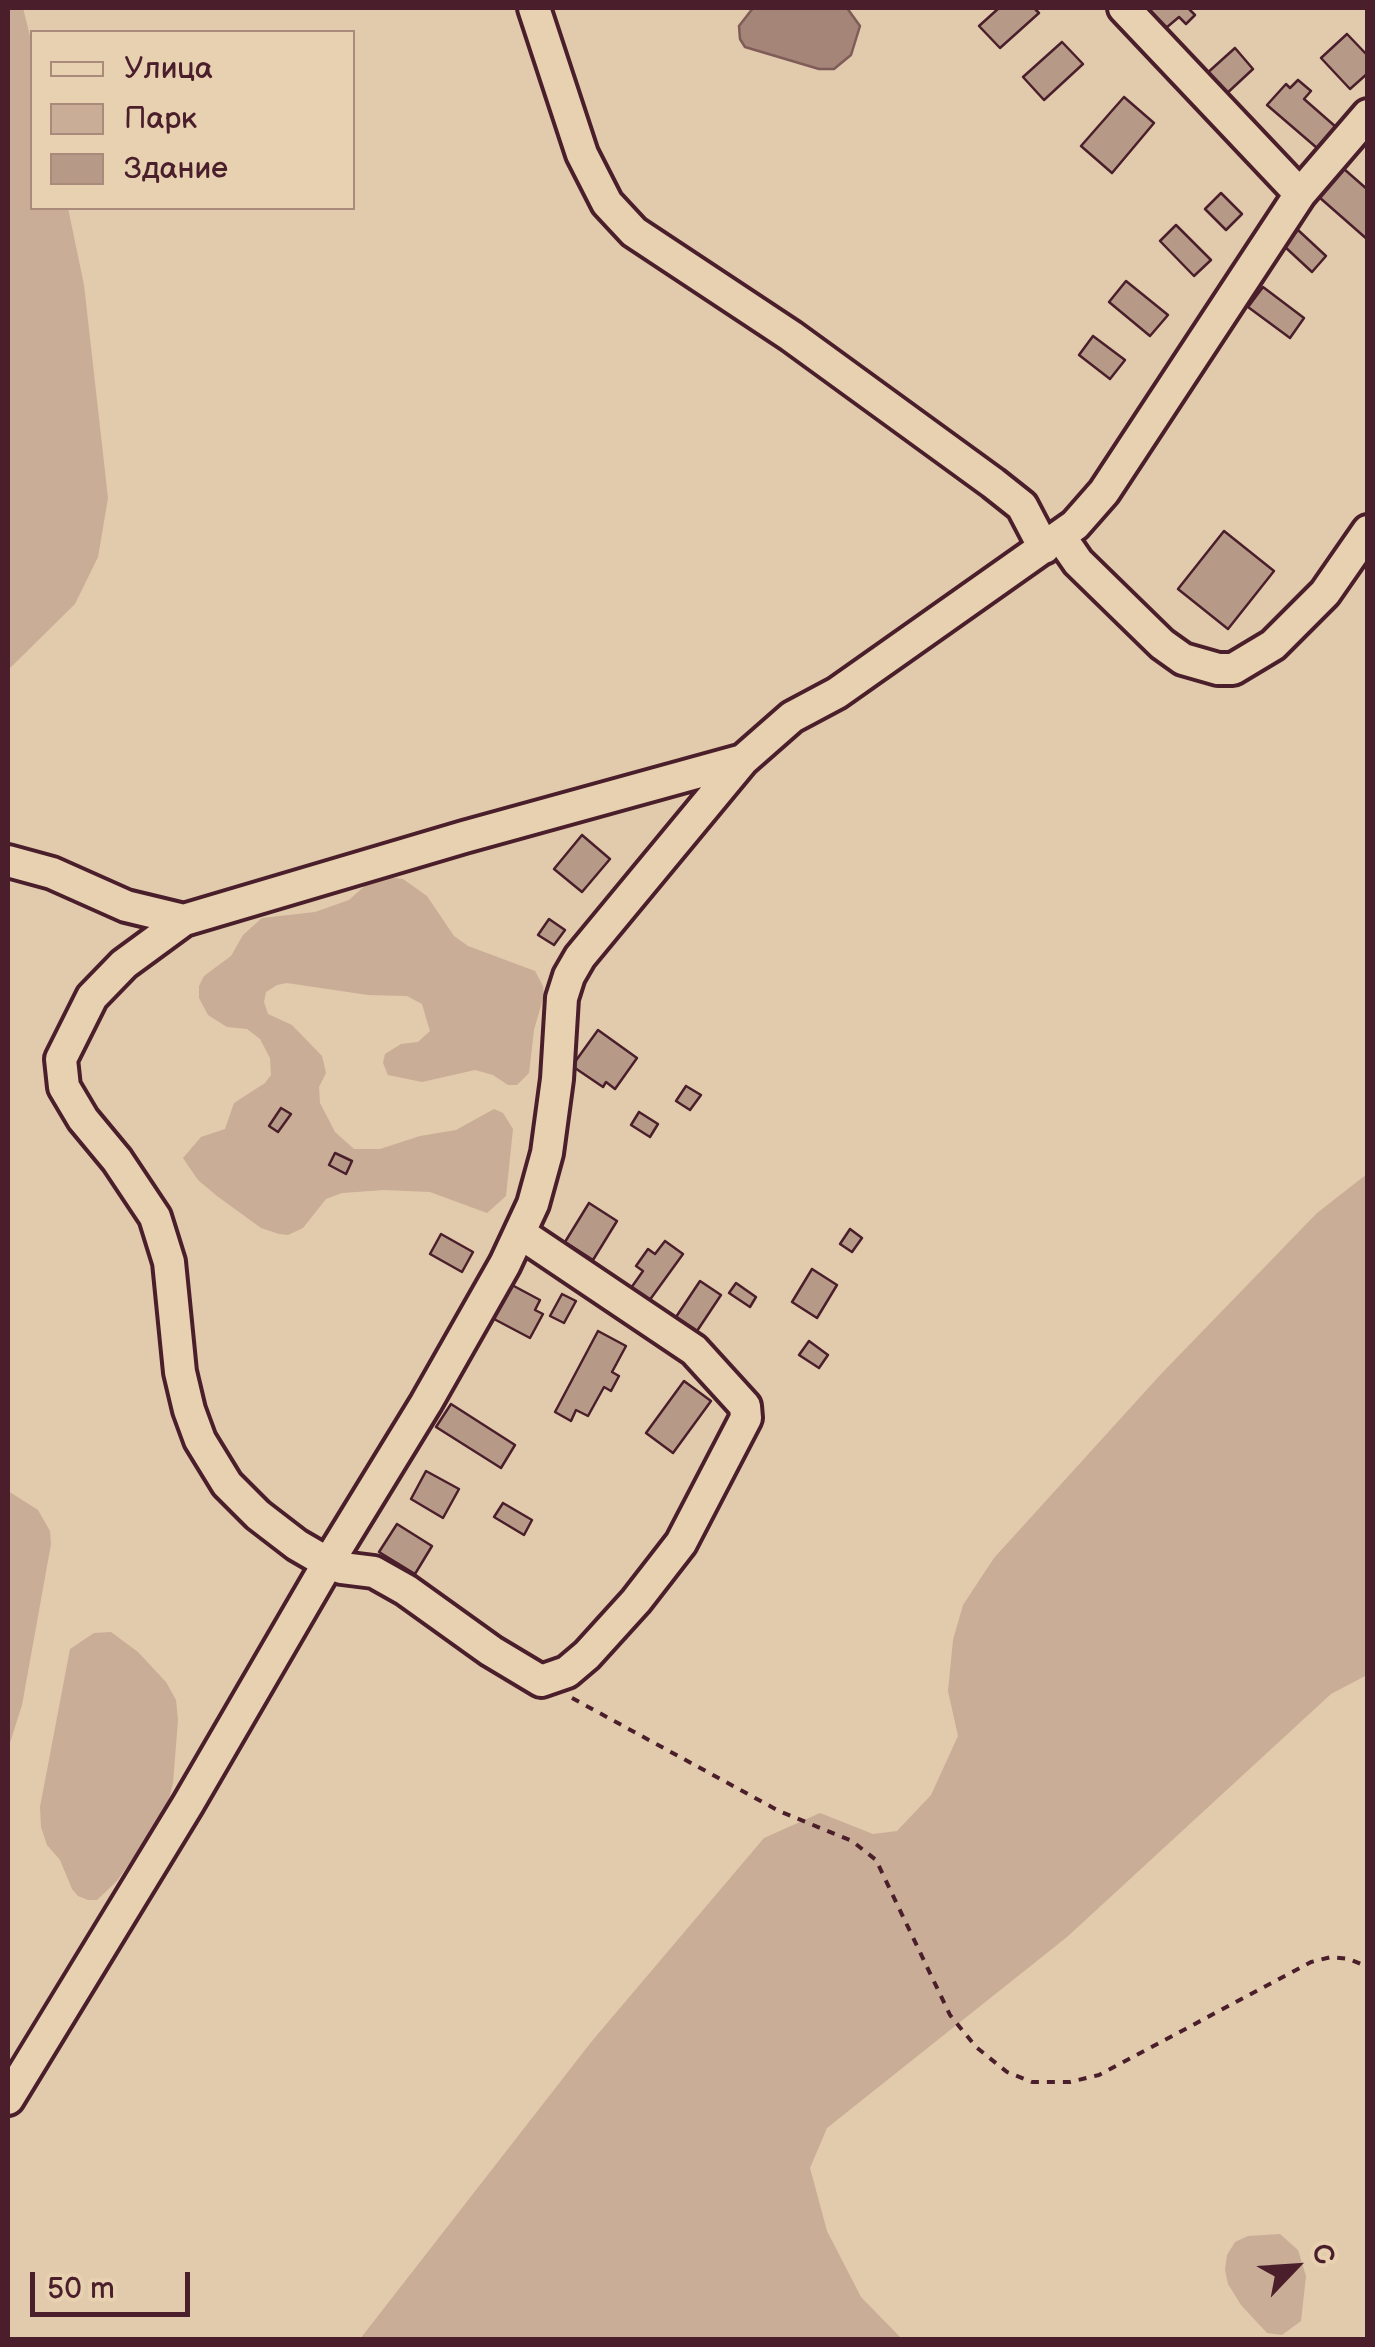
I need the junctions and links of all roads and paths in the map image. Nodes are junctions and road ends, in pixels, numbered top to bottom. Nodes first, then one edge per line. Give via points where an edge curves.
1 (534, 8) edge
2 (1124, 8) edge
3 (1368, 115) edge
4 (1300, 194) junction
5 (1368, 531) edge
6 (1052, 542) junction
7 (743, 760) junction
8 (8, 862) edge
9 (184, 920) junction
10 (520, 1233) junction
11 (328, 1562) junction
12 (541, 1681) junction
13 (1368, 1966) edge
14 (8, 2099) edge

1 - 6 street via 582,154 607,203 634,232 979,472 1022,506
2 - 4 street
3 - 4 street
4 - 6 street via 1104,492
5 - 6 street via 1325,593 1273,646 1233,669 1218,670 1182,659 1162,644
6 - 7 street via 792,718
7 - 9 street
7 - 10 street via 569,976 547,1153
8 - 9 street
9 - 11 street via 92,997 61,1059 64,1087 155,1218 169,1262 180,1372 212,1464 258,1514
10 - 11 street
10 - 12 street via 694,1350 745,1406 746,1418 670,1558 588,1655
11 - 12 street via 374,1572
11 - 14 street
12 - 13 path via 778,1811 852,1841 876,1860 950,2016 1006,2072 1032,2082 1099,2075 1312,1962 1348,1959

